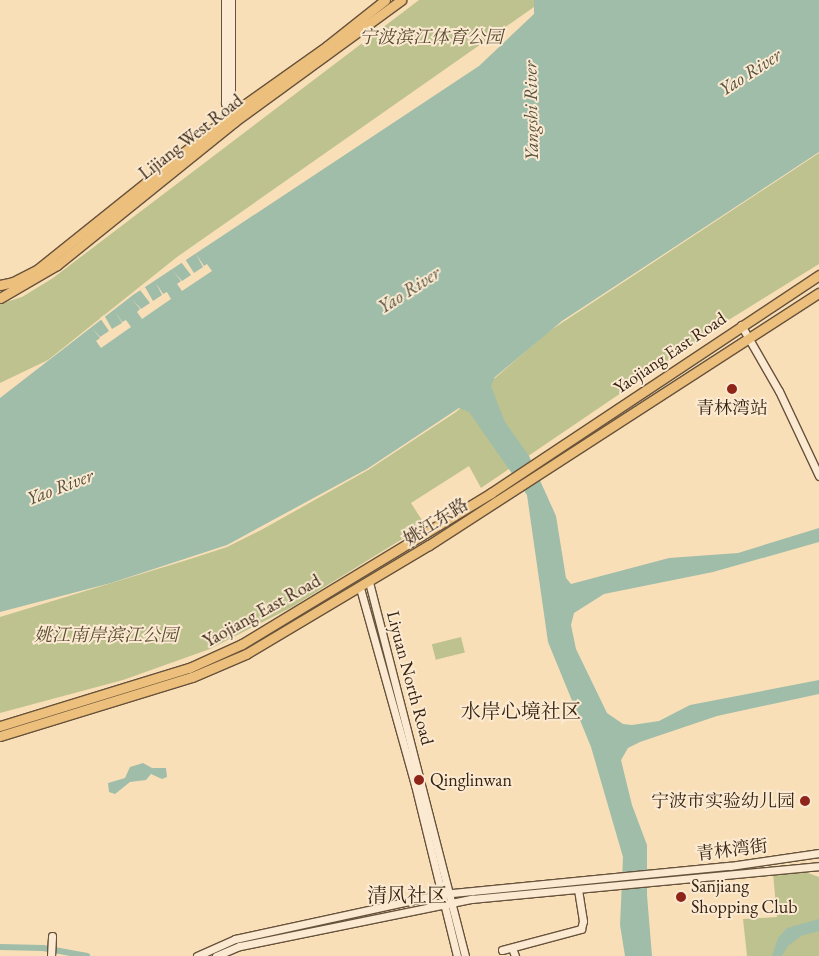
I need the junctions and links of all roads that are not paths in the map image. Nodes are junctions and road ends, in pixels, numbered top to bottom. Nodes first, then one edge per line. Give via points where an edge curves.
1 (226, 0) edge
2 (231, 0) edge
3 (385, 0) edge
4 (402, 0) edge
5 (241, 112) junction
6 (232, 119) junction
7 (819, 275) edge
8 (0, 285) edge
9 (819, 293) edge
10 (0, 298) edge
11 (741, 325) junction
12 (749, 339) junction
13 (519, 475) joint
14 (819, 476) edge
15 (524, 485) joint
16 (369, 582) junction
17 (360, 588) junction
18 (0, 726) edge
19 (0, 736) edge
20 (819, 853) edge
21 (819, 866) edge
22 (578, 889) junction
23 (450, 893) junction
24 (442, 894) junction
25 (453, 903) junction
26 (444, 905) junction
27 (52, 936) dead end
28 (512, 948) junction
29 (502, 950) dead end
30 (51, 956) edge
31 (197, 956) edge
32 (216, 956) edge
33 (457, 956) edge
34 (465, 956) edge
35 (515, 956) edge

1 - 6 street via 225,103
2 - 5 street via 232,98
3 - 5 main road, Lijiang West Road
4 - 5 main road, Lijiang West Road
5 - 6 main road, Lijiang West Road
6 - 8 main road, Lijiang West Road via 38,269 14,282
6 - 10 main road, Lijiang West Road via 57,265
7 - 11 main road, Yaojiang East Road
9 - 12 main road, Yaojiang East Road
11 - 12 street
11 - 13 main road, Yaojiang East Road
12 - 14 street via 779,391
12 - 15 main road, Yaojiang East Road
13 - 18 main road, 姚江东路 via 242,644 190,668
15 - 16 main road, 姚江东路
16 - 17 main road, Yaojiang East Road
16 - 23 street, Liyuan North Road
17 - 19 main road, Yaojiang East Road via 212,670
17 - 24 street, Liyuan North Road
20 - 23 street, 青林湾街 via 623,877
21 - 22 street, 青林湾街
22 - 25 street, 青林湾街
22 - 28 street via 583,921 581,929
23 - 24 street, 青林湾街
23 - 25 street, Liyuan North Road
24 - 26 street, Liyuan North Road
24 - 31 street, 青林湾街 via 235,939
25 - 26 street, 青林湾街
25 - 34 street, Liyuan North Road
26 - 32 street, 青林湾街 via 240,946
26 - 33 street, Liyuan North Road
27 - 30 street
28 - 29 street
28 - 35 street

